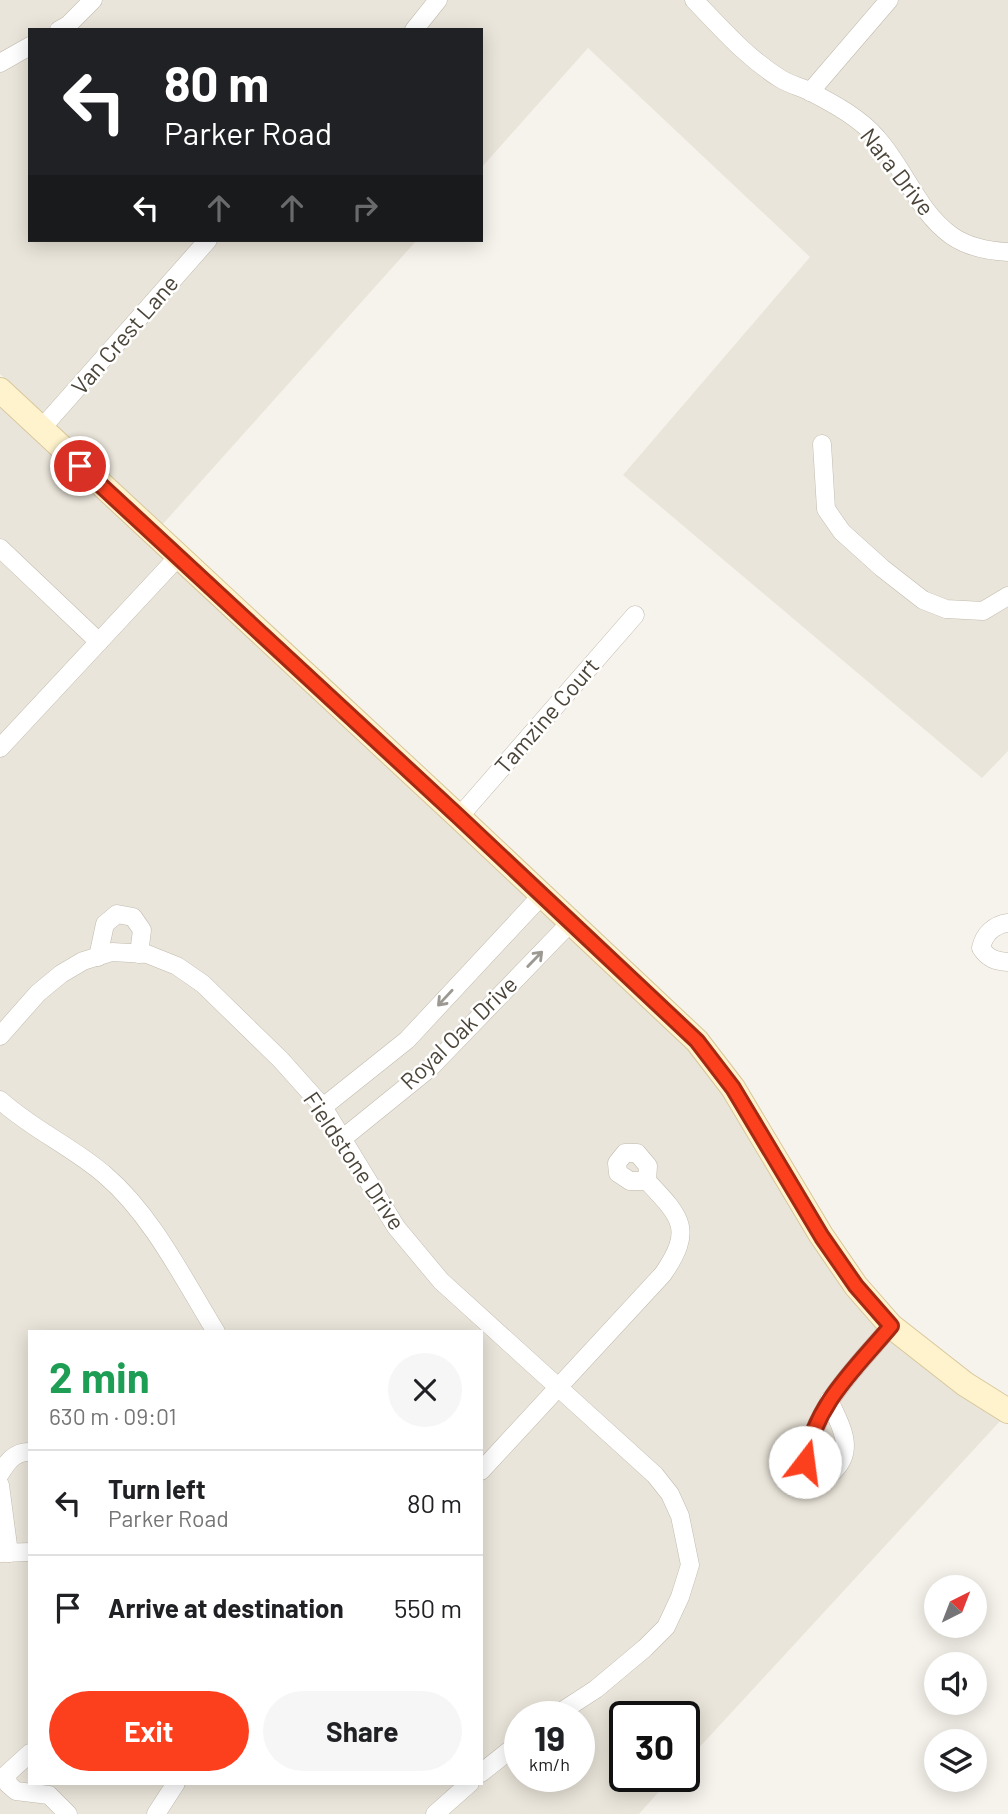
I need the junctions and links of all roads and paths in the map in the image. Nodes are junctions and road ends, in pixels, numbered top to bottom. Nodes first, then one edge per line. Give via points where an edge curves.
1 (93, 0) edge
2 (438, 0) edge
3 (694, 0) edge
4 (889, 0) edge
5 (63, 28) edge
6 (416, 28) edge
7 (28, 47) edge
8 (0, 63) edge
9 (810, 92) junction
10 (206, 242) edge
11 (1008, 252) edge
12 (0, 390) edge
13 (41, 429) junction
14 (822, 444) dead end
15 (0, 548) edge
16 (178, 557) junction
17 (1008, 596) edge
18 (635, 615) dead end
19 (99, 642) junction
20 (0, 748) edge
21 (459, 817) junction
22 (542, 895) junction
23 (571, 922) junction
24 (1008, 923) edge
25 (139, 954) junction
26 (98, 957) junction
27 (1008, 962) edge
28 (0, 1036) edge
29 (0, 1100) edge
30 (323, 1107) junction
31 (342, 1139) junction
32 (647, 1181) dead end
33 (891, 1326) junction
34 (215, 1330) edge
35 (559, 1386) junction
36 (829, 1400) dead end
37 (1008, 1411) edge
38 (28, 1452) edge
39 (483, 1469) edge
40 (0, 1474) edge
41 (0, 1485) edge
42 (28, 1552) edge
43 (4, 1553) edge
44 (578, 1701) edge
45 (28, 1755) edge
46 (504, 1755) edge
47 (483, 1771) edge
48 (175, 1785) edge
49 (468, 1785) edge
50 (49, 1789) edge
51 (68, 1814) edge
52 (156, 1814) edge
53 (435, 1814) edge

1 - 5 street
2 - 6 street
3 - 9 street, Nara Drive via 748,55 784,81
4 - 9 street
7 - 8 street
9 - 11 street, Nara Drive via 847,112 877,138 922,206 955,238
10 - 13 street, Van Crest Lane
12 - 13 main road
13 - 16 main road
14 - 17 street via 827,509 842,532 882,568 923,600 946,609 984,611
15 - 19 street
16 - 19 street
16 - 21 main road
18 - 21 street, Tamzine Court
19 - 20 street
21 - 22 main road
22 - 23 main road
22 -> 30 street, Royal Oak Drive via 407,1040
31 -> 23 street, Royal Oak Drive via 431,1067
23 - 33 main road via 697,1041 733,1088 822,1237
24 - 27 street via 990,930 981,948 996,961
25 - 26 street, Fieldstone Drive via 112,952
25 - 26 street via 142,930 133,917 117,914 104,924
25 - 30 street, Fieldstone Drive via 177,965 203,984
26 - 28 street, Fieldstone Drive via 61,974
29 - 34 street via 104,1174 132,1202
30 - 31 street, Fieldstone Drive
31 - 35 street, Fieldstone Drive via 396,1227 441,1281
32 - 35 street via 673,1209 682,1230 677,1254
33 - 36 street
33 - 37 main road
35 - 39 street
35 - 44 street, Fieldstone Drive via 670,1494 690,1565 666,1627
38 - 40 street via 12,1457
41 - 43 street
42 - 43 street
45 - 50 street via 7,1774 8,1784 16,1791
46 - 47 street
48 - 52 street
49 - 53 street
50 - 51 street

